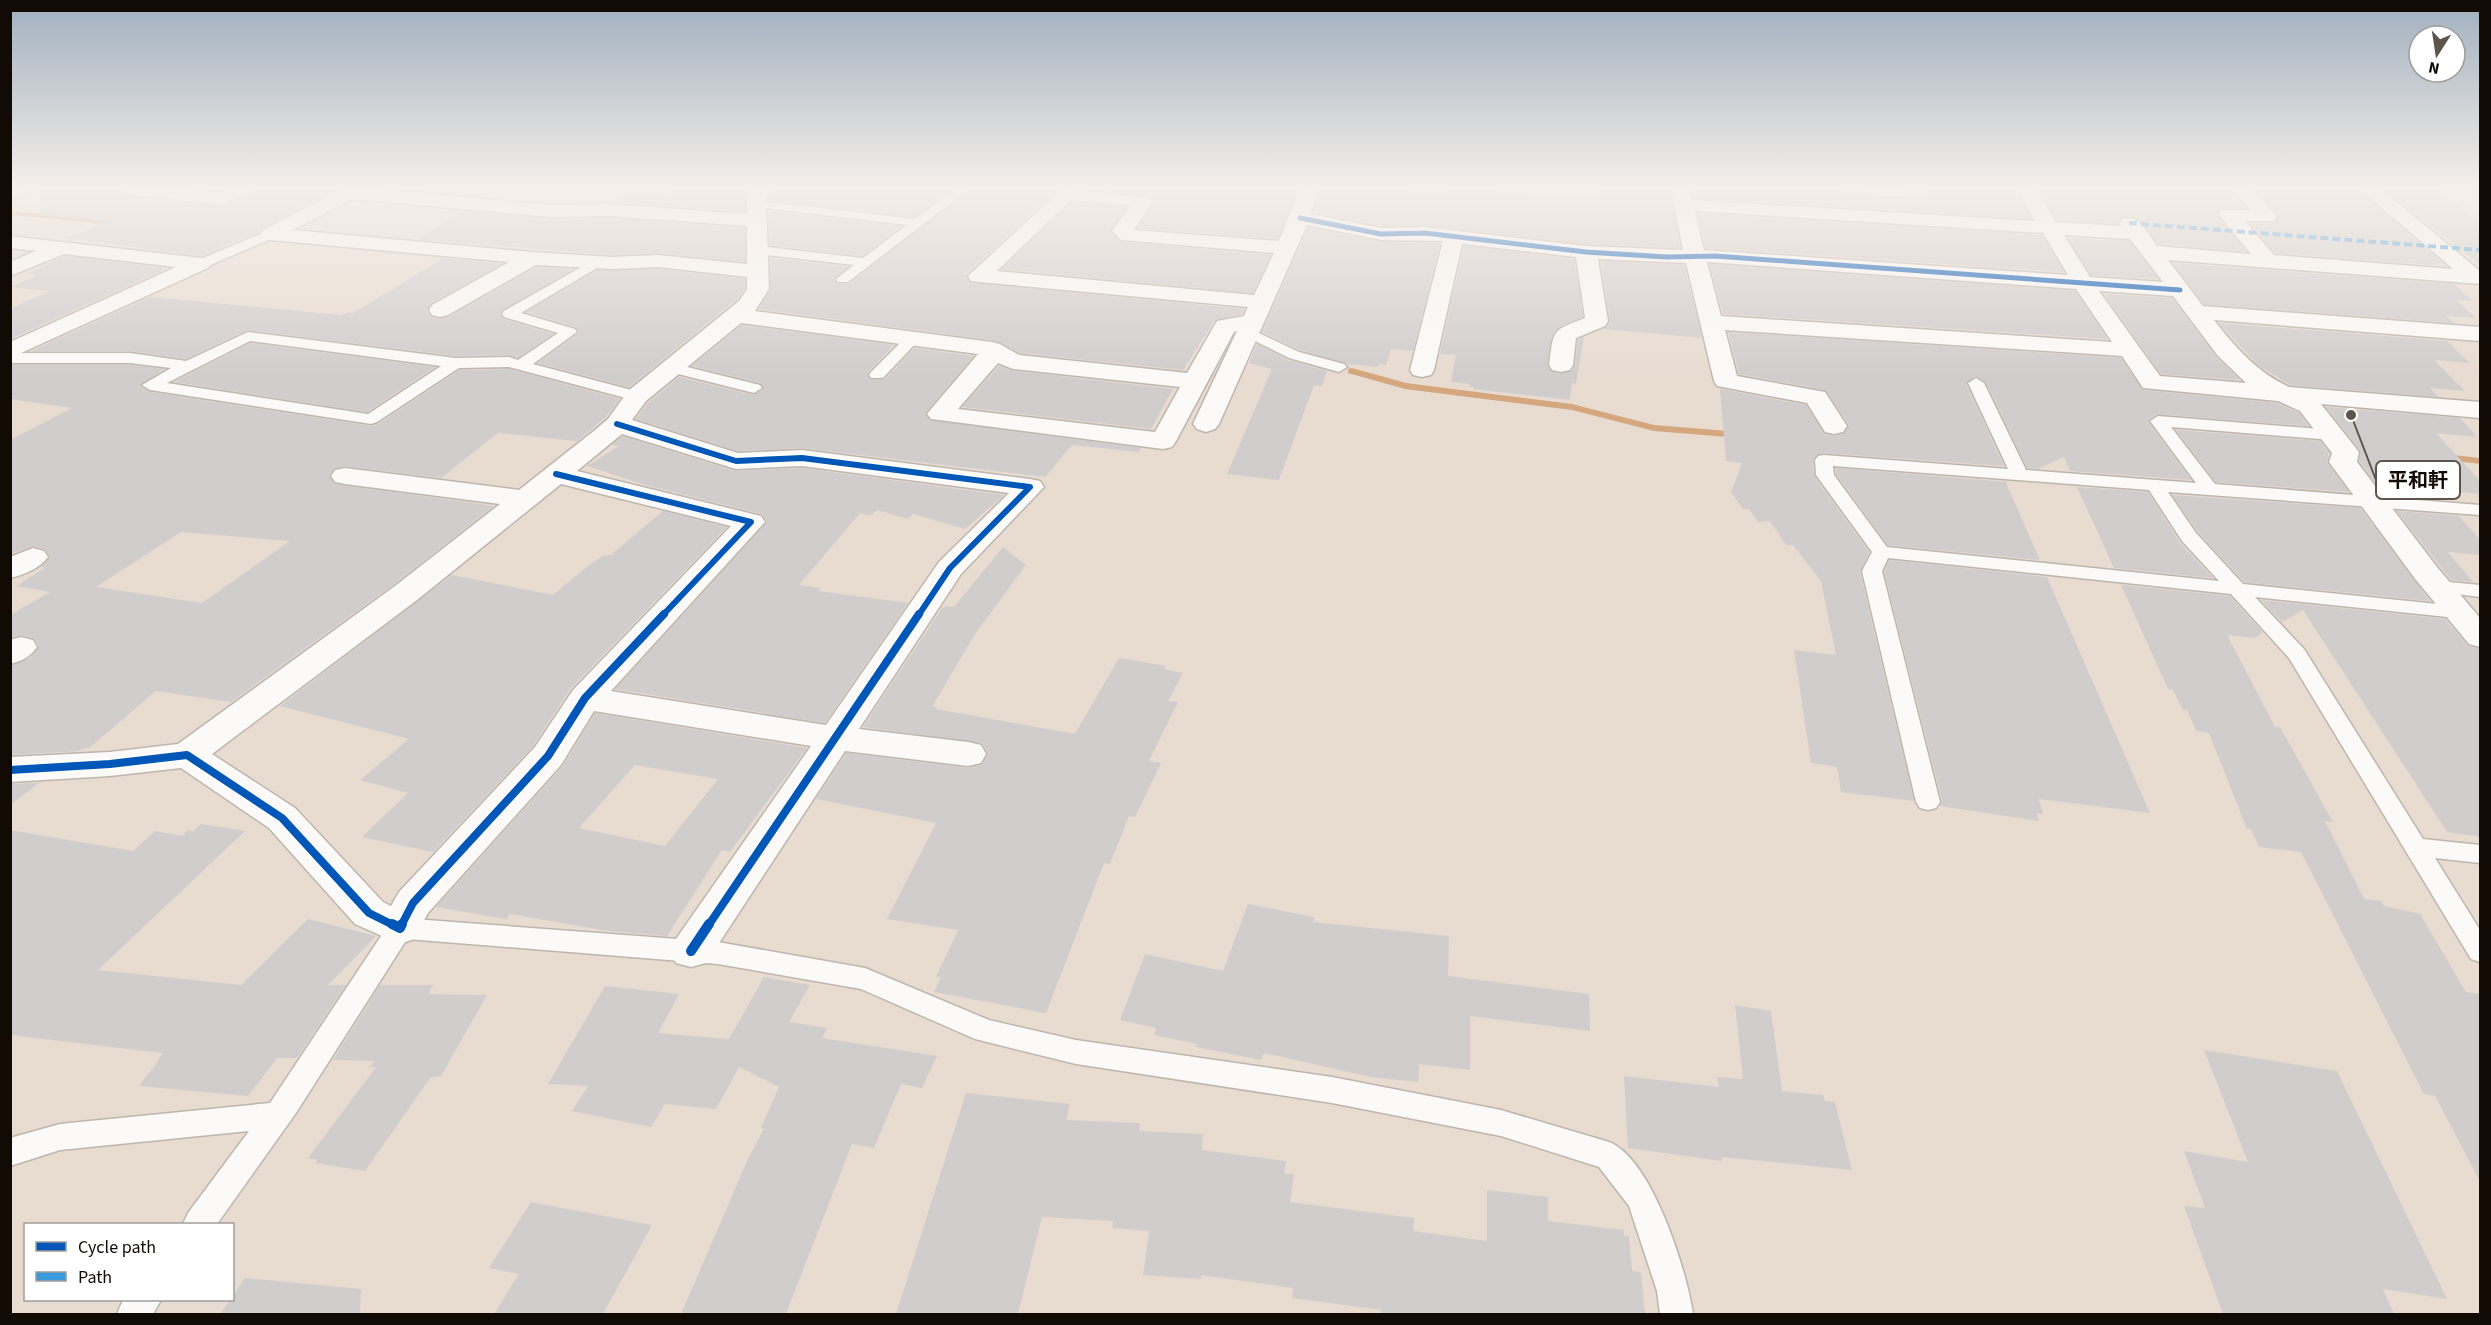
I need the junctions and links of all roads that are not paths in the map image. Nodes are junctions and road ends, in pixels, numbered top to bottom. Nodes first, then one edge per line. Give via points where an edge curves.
1 (54, 251) edge
2 (86, 251) edge
3 (231, 251) edge
4 (444, 251) edge
5 (482, 251) edge
6 (757, 251) edge
7 (881, 251) edge
8 (1006, 251) edge
9 (1286, 251) edge
10 (1450, 251) edge
11 (1576, 251) edge
12 (1694, 251) edge
13 (2063, 251) edge
14 (2259, 251) edge
15 (2445, 251) edge
16 (1586, 252) junction
17 (2151, 252) joint
18 (477, 254) junction
19 (1695, 257) junction
20 (532, 258) junction
21 (757, 261) junction
22 (2268, 261) junction
23 (597, 262) junction
24 (866, 262) junction
25 (201, 264) junction
26 (10, 270) edge
27 (2478, 278) edge
28 (843, 279) dead end
29 (2083, 283) junction
30 (2180, 290) junction
31 (440, 310) dead end
32 (2196, 312) junction
33 (735, 315) junction
34 (1254, 318) junction
35 (1712, 322) junction
36 (2481, 334) edge
37 (912, 339) junction
38 (2131, 350) junction
39 (10, 351) edge
40 (1002, 355) junction
41 (10, 358) edge
42 (456, 363) junction
43 (520, 365) junction
44 (1561, 365) dead end
45 (189, 366) junction
46 (1339, 367) dead end
47 (671, 368) junction
48 (1422, 370) dead end
49 (877, 375) dead end
50 (1194, 381) junction
51 (1976, 384) dead end
52 (754, 388) dead end
53 (2282, 392) junction
54 (638, 396) junction
55 (2481, 410) edge
56 (617, 424) junction
57 (1206, 424) dead end
58 (1834, 426) dead end
59 (2332, 435) junction
60 (556, 474) junction
61 (2020, 475) junction
62 (345, 476) dead end
63 (2155, 485) junction
64 (2209, 489) junction
65 (524, 499) junction
66 (2373, 501) junction
67 (2481, 510) edge
68 (1881, 552) junction
69 (2438, 587) junction
70 (2240, 591) junction
71 (2481, 591) edge
72 (2457, 612) junction
73 (2481, 638) edge
74 (585, 699) junction
75 (834, 738) junction
76 (968, 754) dead end
77 (187, 755) junction
78 (10, 770) edge
79 (1929, 802) dead end
80 (2416, 847) junction
81 (2481, 854) edge
82 (400, 928) junction
83 (691, 951) junction
84 (2481, 952) edge
85 (278, 1115) junction
86 (10, 1152) edge
87 (200, 1223) edge
88 (143, 1301) edge
89 (134, 1314) edge
90 (1676, 1314) edge

1 - 26 street
2 - 25 street
3 - 25 lane
4 - 18 street
5 - 18 street
6 - 21 street
7 - 24 lane
8 - 34 street via 979,276
9 - 34 street
10 - 48 street
11 - 16 street
12 - 19 street
13 - 29 street
14 - 22 street
15 - 27 street
16 - 19 street
16 - 44 street via 1596,321 1565,334
17 - 22 street
17 - 30 street
18 - 20 street
19 - 29 street
19 - 35 street
20 - 23 street
20 - 31 street
21 - 23 street
21 - 24 lane
21 - 33 street via 758,289 747,306
22 - 27 street
23 - 43 lane via 509,314 570,332
24 - 28 lane
25 - 39 street
29 - 30 street
29 - 38 street
30 - 32 street
32 - 36 street
32 - 53 street via 2226,351 2259,382
33 - 37 street
33 - 47 street
34 - 46 lane via 1294,354
34 - 50 street via 1225,326
34 - 57 street via 1241,373
35 - 38 street
35 - 58 street via 1726,381 1816,397
37 - 40 street via 992,349
37 - 49 lane
38 - 53 street via 2152,383
40 - 50 street via 1012,362
40 - 50 street via 987,359 940,414 1163,441
41 - 45 lane via 130,358
42 - 43 lane
42 - 45 lane via 248,336
42 - 45 lane via 371,419 150,386
43 - 54 lane
47 - 52 lane
47 - 54 street
51 - 61 lane
53 - 55 street
53 - 59 street via 2309,406
54 - 56 street
56 - 60 street
56 - 75 street via 736,461 802,458 1030,487 950,568
59 - 64 lane via 2158,421
59 - 66 street via 2346,452 2343,462
60 - 65 street
60 - 74 street via 751,522
61 - 63 lane
61 - 68 lane via 1824,460 1825,475
62 - 65 street
63 - 64 lane
63 - 70 lane via 2189,537
64 - 66 lane
65 - 77 street via 406,593
66 - 67 lane
66 - 69 street
68 - 70 lane
68 - 79 lane via 1872,572
69 - 71 lane
69 - 72 street
70 - 72 lane
70 - 80 lane via 2297,654
72 - 73 street
74 - 75 street
74 - 82 street via 548,756 413,903
75 - 76 street
75 - 83 street
77 - 78 street
77 - 82 street via 282,818 369,913
80 - 81 lane
80 - 84 lane
82 - 83 lane
82 - 85 lane
83 - 90 lane via 865,979 985,1031 1076,1052 1332,1090 1501,1123 1609,1156 1641,1199 1673,1291
85 - 86 lane via 60,1137
85 - 87 lane
88 - 89 lane

